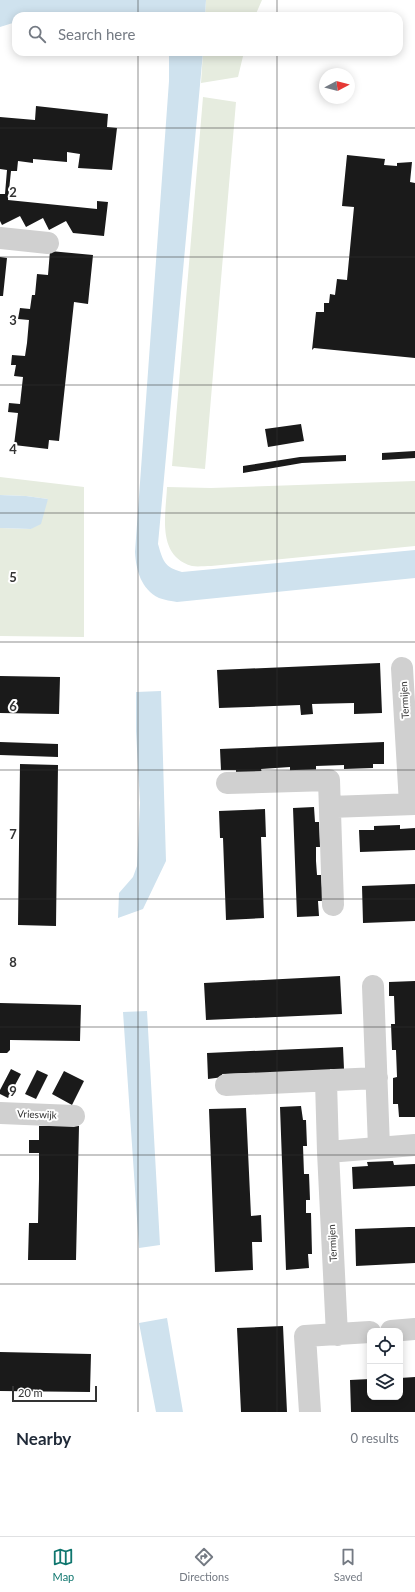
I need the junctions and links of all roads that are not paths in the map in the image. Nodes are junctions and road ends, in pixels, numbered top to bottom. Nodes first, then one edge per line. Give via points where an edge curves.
1 (0, 238) edge
2 (48, 243) dead end
3 (402, 668) dead end
4 (227, 783) dead end
5 (412, 804) edge
6 (330, 807) junction
7 (333, 905) dead end
8 (373, 986) dead end
9 (377, 1078) junction
10 (326, 1081) junction
11 (226, 1085) dead end
12 (0, 1113) edge
13 (74, 1116) dead end
14 (415, 1145) edge
15 (379, 1147) junction
16 (328, 1152) junction
17 (415, 1329) edge
18 (403, 1330) edge
19 (367, 1332) edge
20 (337, 1335) junction
21 (310, 1412) edge

1 - 2 street
3 - 5 street, Termijen
4 - 6 street via 329,780
5 - 6 street, Termijen
6 - 7 street
8 - 9 street
9 - 10 street
9 - 15 street
10 - 11 street
10 - 16 street, Termijen
12 - 13 street, Vrieswijk
14 - 15 street
15 - 16 street
16 - 20 street, Termijen
17 - 18 street
19 - 20 street
20 - 21 street via 305,1336

